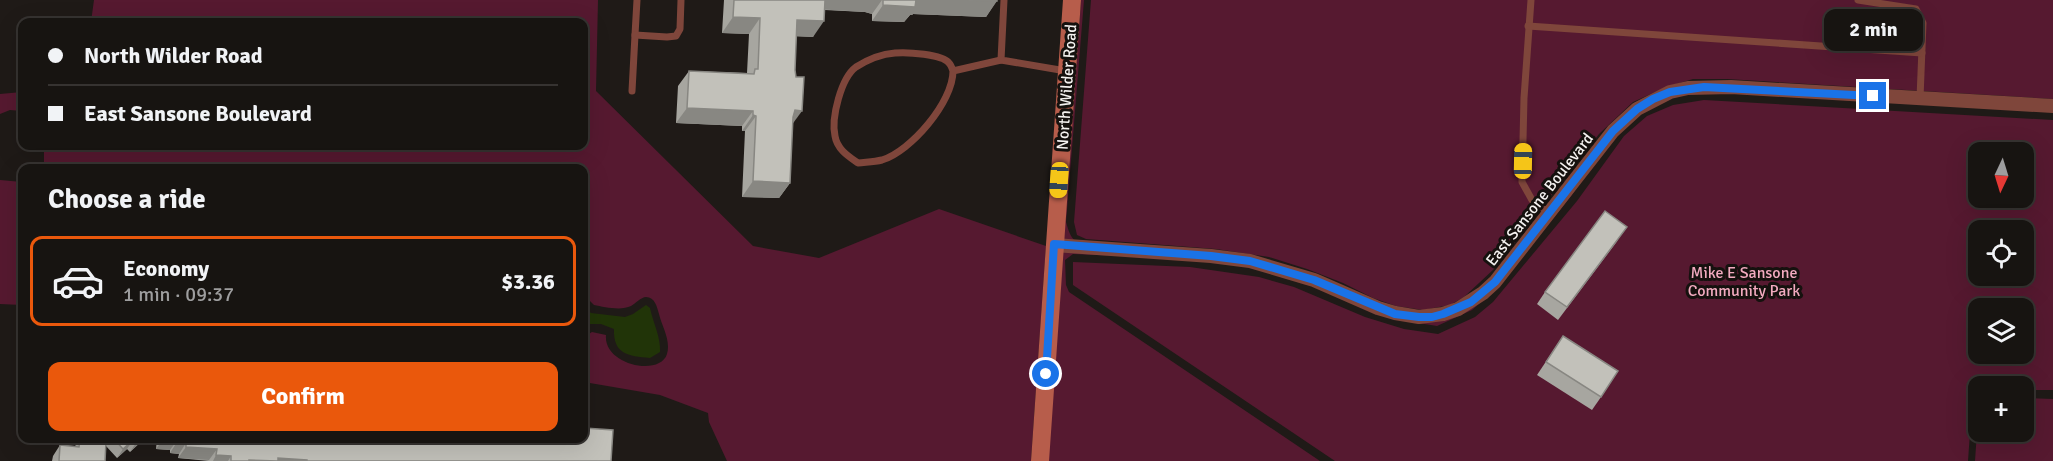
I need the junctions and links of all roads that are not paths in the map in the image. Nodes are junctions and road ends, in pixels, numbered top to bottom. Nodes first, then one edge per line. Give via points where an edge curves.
1 (637, 0) edge
2 (681, 0) edge
3 (1004, 0) edge
4 (1072, 0) edge
5 (1531, 0) edge
6 (1858, 0) edge
7 (1528, 26) junction
8 (635, 35) junction
9 (1922, 53) junction
10 (1001, 60) junction
11 (953, 71) junction
12 (1067, 72) junction
13 (632, 91) dead end
14 (1920, 98) junction
15 (2053, 106) edge
16 (1550, 214) junction
17 (1054, 244) junction
18 (1040, 461) edge

1 - 8 lane
2 - 8 lane via 676,36
3 - 10 lane
4 - 12 street, North Wilder Road
5 - 7 lane
6 - 9 lane via 1916,9 1923,23
7 - 9 lane
7 - 16 lane via 1522,182 1532,200
8 - 13 lane
9 - 14 lane
10 - 11 lane
10 - 12 lane
11 - 11 lane via 953,82 940,108 908,145 883,159 858,163 842,152 835,137 835,110 854,69 871,59 896,53 938,56
12 - 17 street, North Wilder Road
14 - 15 street, East Sansone Boulevard
14 - 16 street, East Sansone Boulevard via 1731,87 1670,92 1637,109 1613,131
16 - 17 street, East Sansone Boulevard via 1484,293 1458,309 1432,317 1395,314 1314,280 1250,261
17 - 18 street, North Wilder Road

